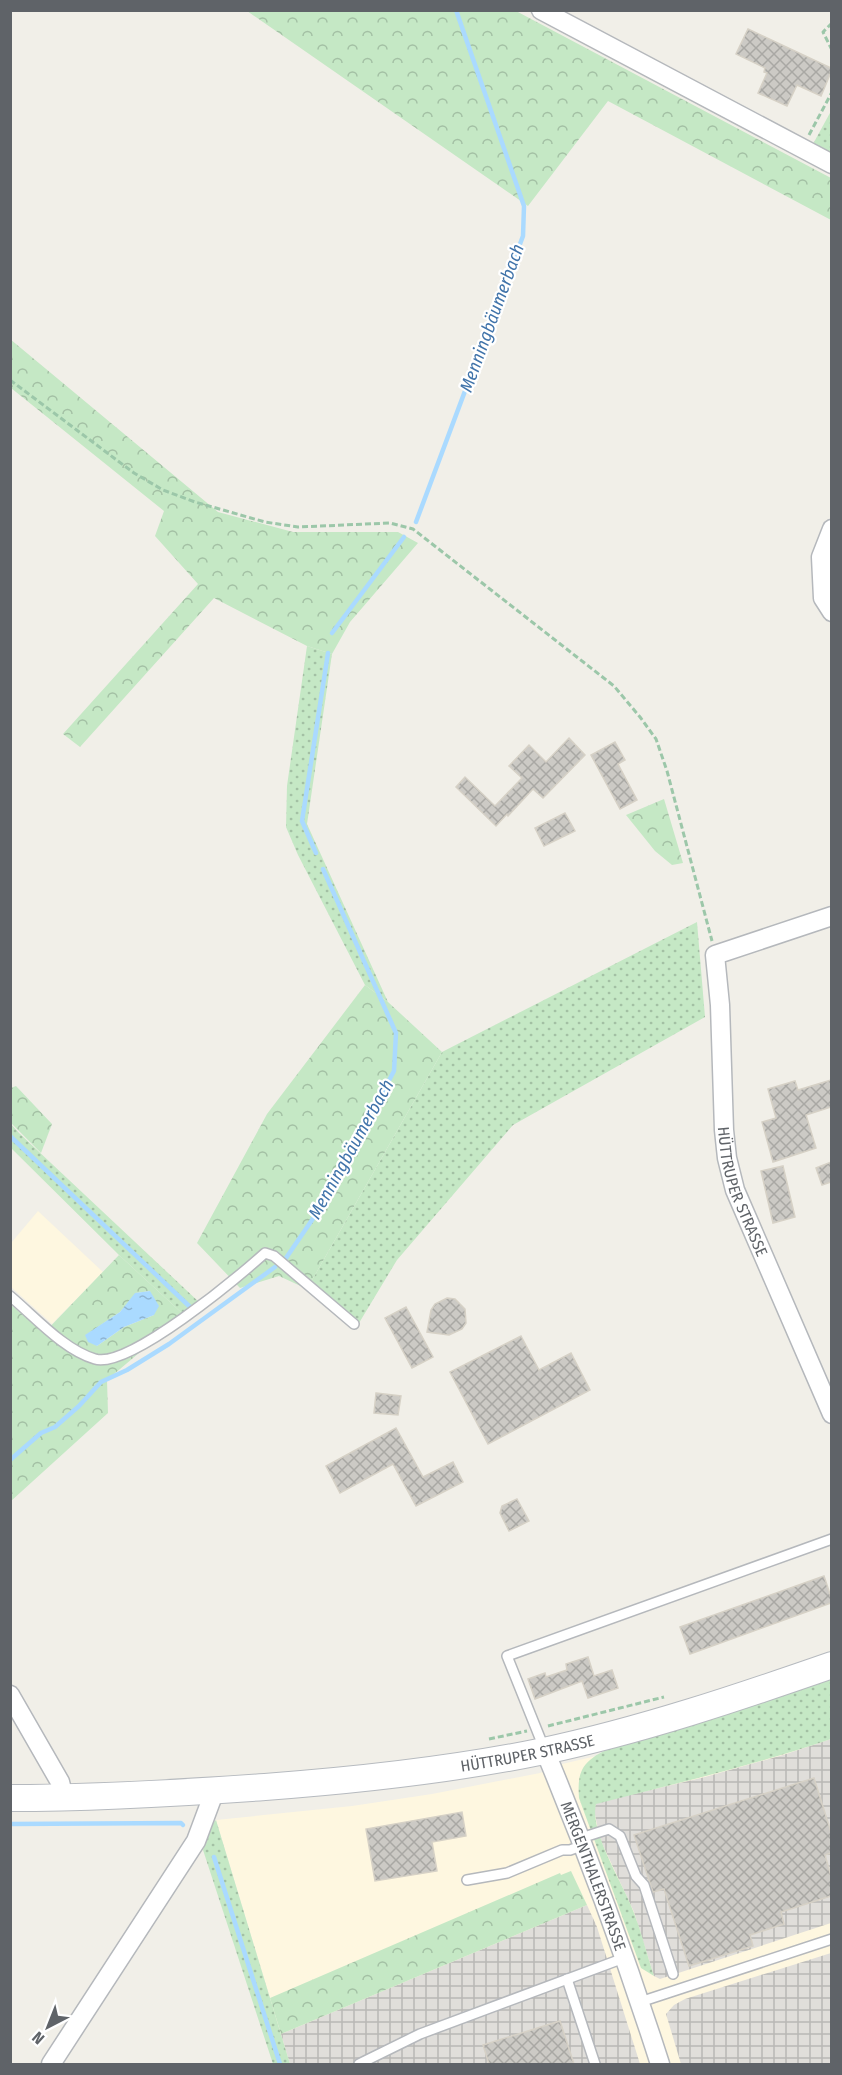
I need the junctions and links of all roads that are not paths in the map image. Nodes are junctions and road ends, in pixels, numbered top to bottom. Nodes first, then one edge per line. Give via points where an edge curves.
1 (541, 10) edge
2 (831, 164) edge
3 (831, 529) edge
4 (831, 612) edge
5 (831, 916) edge
6 (10, 1296) edge
7 (354, 1324) dead end
8 (831, 1414) edge
9 (831, 1539) edge
10 (831, 1665) edge
11 (10, 1695) edge
12 (541, 1740) junction
13 (215, 1790) junction
14 (10, 1798) edge
15 (64, 1798) junction
16 (583, 1841) junction
17 (467, 1880) dead end
18 (831, 1940) edge
19 (624, 1958) junction
20 (673, 1974) dead end
21 (567, 1979) junction
22 (640, 2002) junction
23 (51, 2064) edge
24 (359, 2064) edge
25 (595, 2064) edge
26 (660, 2064) edge

1 - 2 street
3 - 4 street via 821,556 823,598
5 - 8 street, HÜTTRUPER STRASSE via 715,954 724,1130 735,1190
6 - 7 lane via 70,1348 97,1360 118,1357 160,1334 265,1253 274,1256
9 - 12 lane via 507,1656
10 - 12 main road, HÜTTRUPER STRASSE via 642,1726
11 - 15 street via 60,1782
12 - 13 main road, HÜTTRUPER STRASSE via 440,1770
12 - 16 street, MERGENTHALERSTRASSE
13 - 15 main road, HÜTTRUPER STRASSE
13 - 23 street via 196,1841
14 - 15 main road, HÜTTRUPER STRASSE
16 - 17 lane via 570,1850 507,1873
16 - 19 street, MERGENTHALERSTRASSE
16 - 20 lane via 609,1829 620,1836 644,1886
18 - 22 lane
19 - 21 lane
19 - 22 street, MERGENTHALERSTRASSE
21 - 24 lane via 420,2034
21 - 25 lane
22 - 26 street, MERGENTHALERSTRASSE

